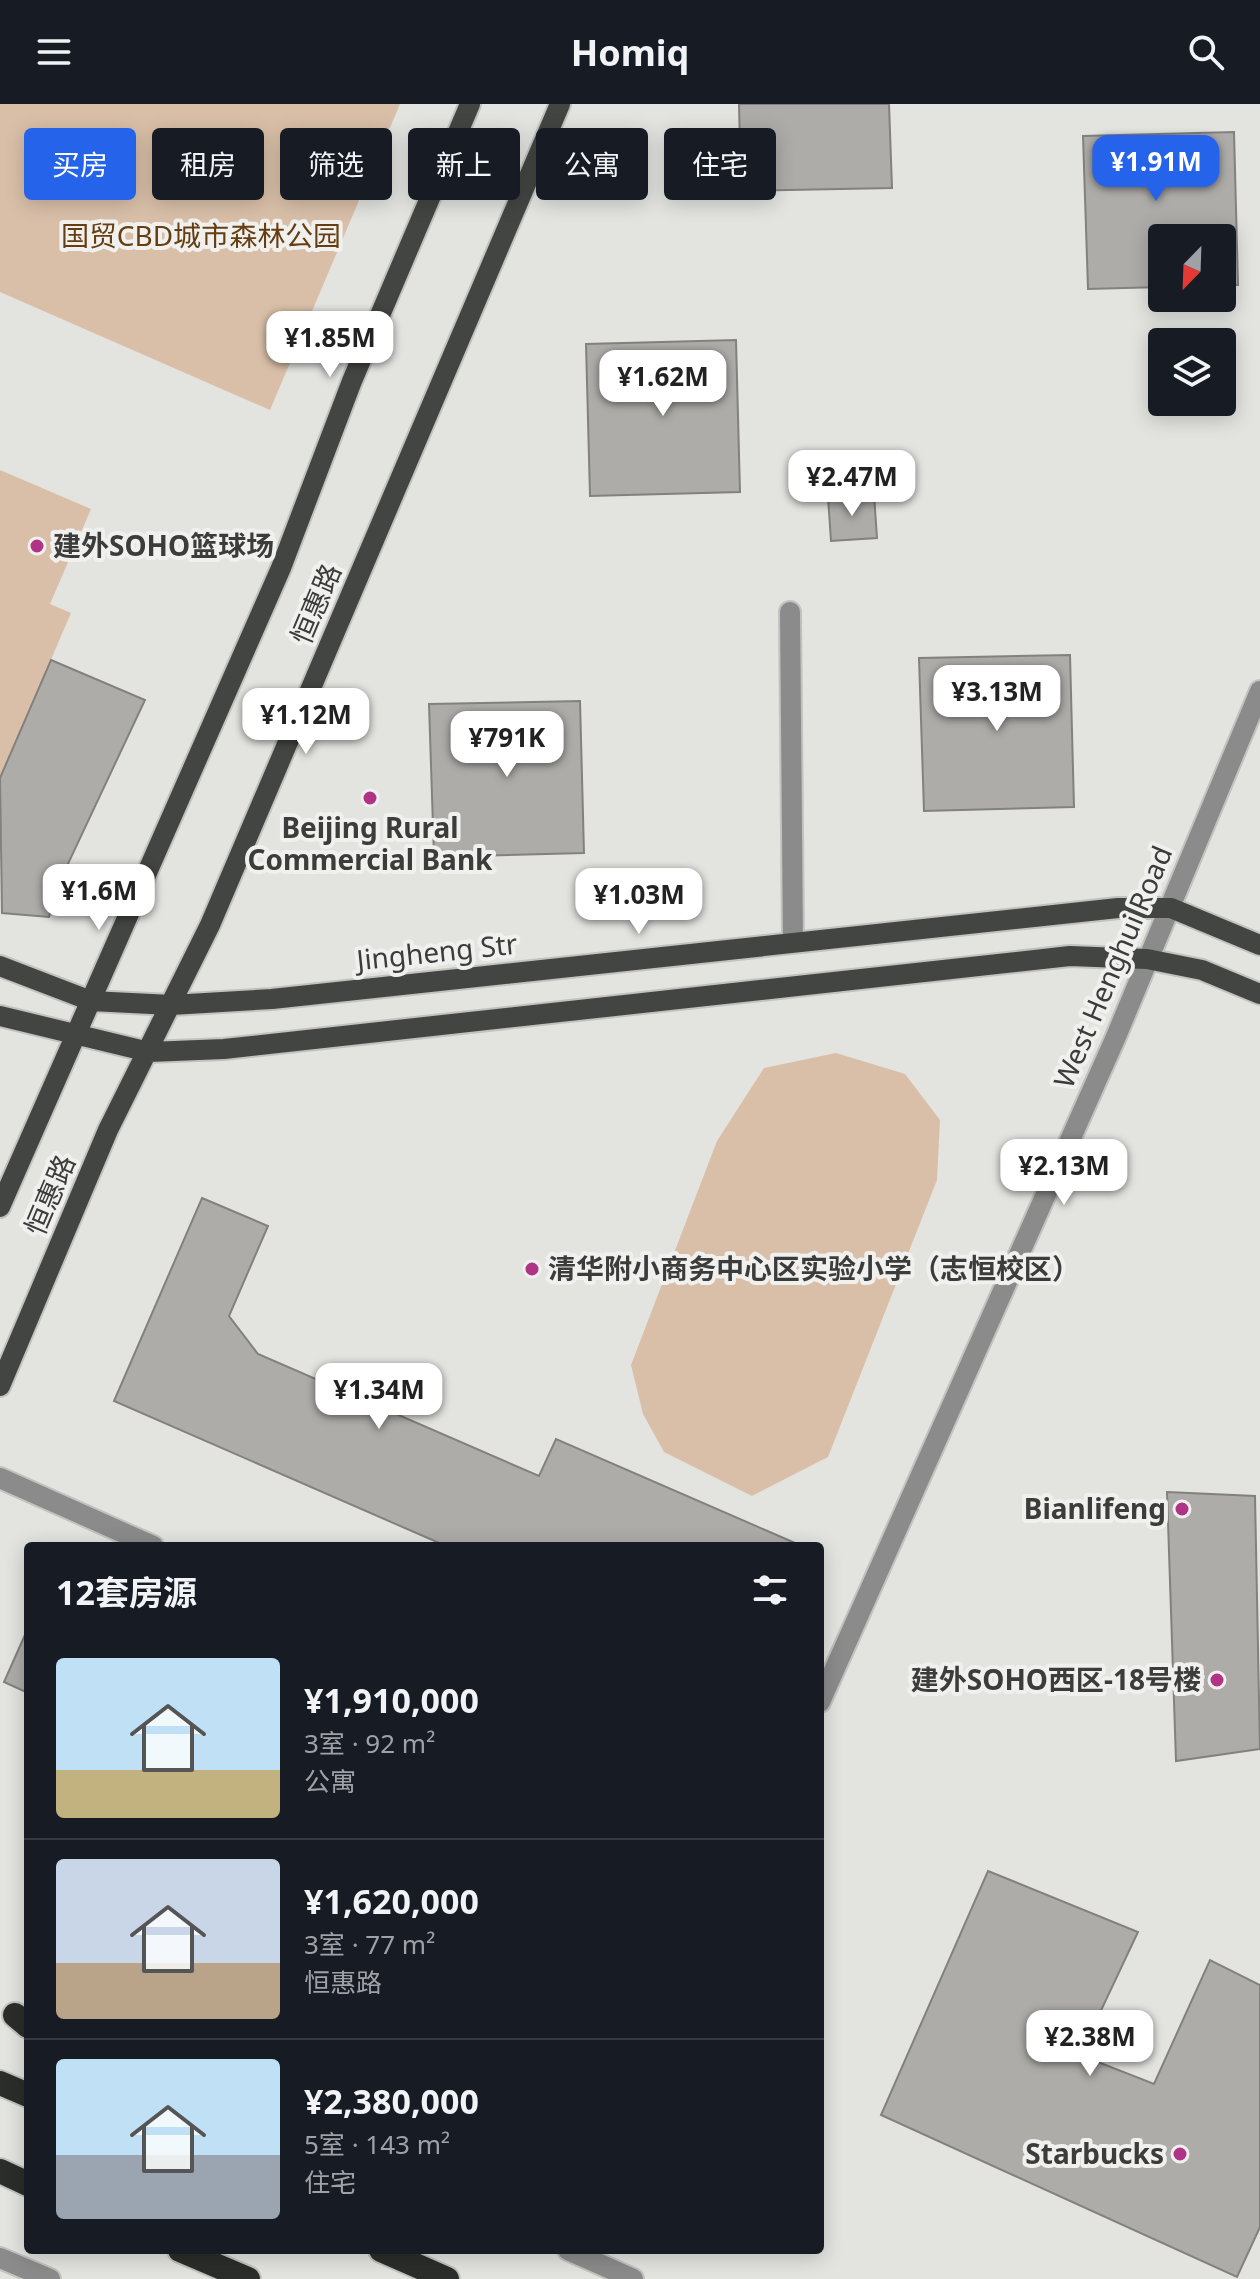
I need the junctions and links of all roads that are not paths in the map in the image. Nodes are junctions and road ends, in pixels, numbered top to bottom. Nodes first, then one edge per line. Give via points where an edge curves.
1 (470, 104) edge
2 (560, 104) edge
3 (790, 612) dead end
4 (1260, 691) edge
5 (1171, 908) junction
6 (793, 941) junction
7 (1260, 945) edge
8 (1147, 959) junction
9 (0, 966) edge
10 (1260, 994) edge
11 (91, 1001) junction
12 (171, 1005) junction
13 (0, 1016) edge
14 (74, 1036) junction
15 (149, 1052) junction
16 (0, 1207) edge
17 (0, 1386) edge
18 (0, 1478) edge
19 (144, 1542) edge
20 (824, 1693) edge
21 (0, 2083) edge
22 (24, 2093) edge
23 (0, 2171) edge
24 (24, 2182) edge
25 (189, 2254) edge
26 (390, 2254) edge
27 (590, 2254) edge
28 (0, 2258) edge
29 (50, 2279) edge
30 (248, 2279) edge
31 (447, 2279) edge
32 (633, 2279) edge

1 - 11 main road via 352,381 281,568
2 - 12 main road, 恒惠路 via 210,925
3 - 6 street
4 - 5 street, West Henghui Road
5 - 6 main road, Jingheng Str via 1118,908
5 - 7 main road, Jingheng Str
5 - 8 street, West Henghui Road
6 - 12 main road, Jingheng Str via 288,997
8 - 10 main road via 1202,970
8 - 15 main road via 1070,956 240,1048
8 - 20 street, West Henghui Road
9 - 11 main road, Jingheng Str
11 - 12 main road, Jingheng Str
11 - 14 main road
12 - 15 main road, 恒惠路
13 - 14 main road
14 - 15 main road
14 - 16 main road
15 - 17 main road, 恒惠路 via 108,1130
18 - 19 street
21 - 22 highway
23 - 24 highway
25 - 30 highway
26 - 31 highway
27 - 32 street
28 - 29 street

